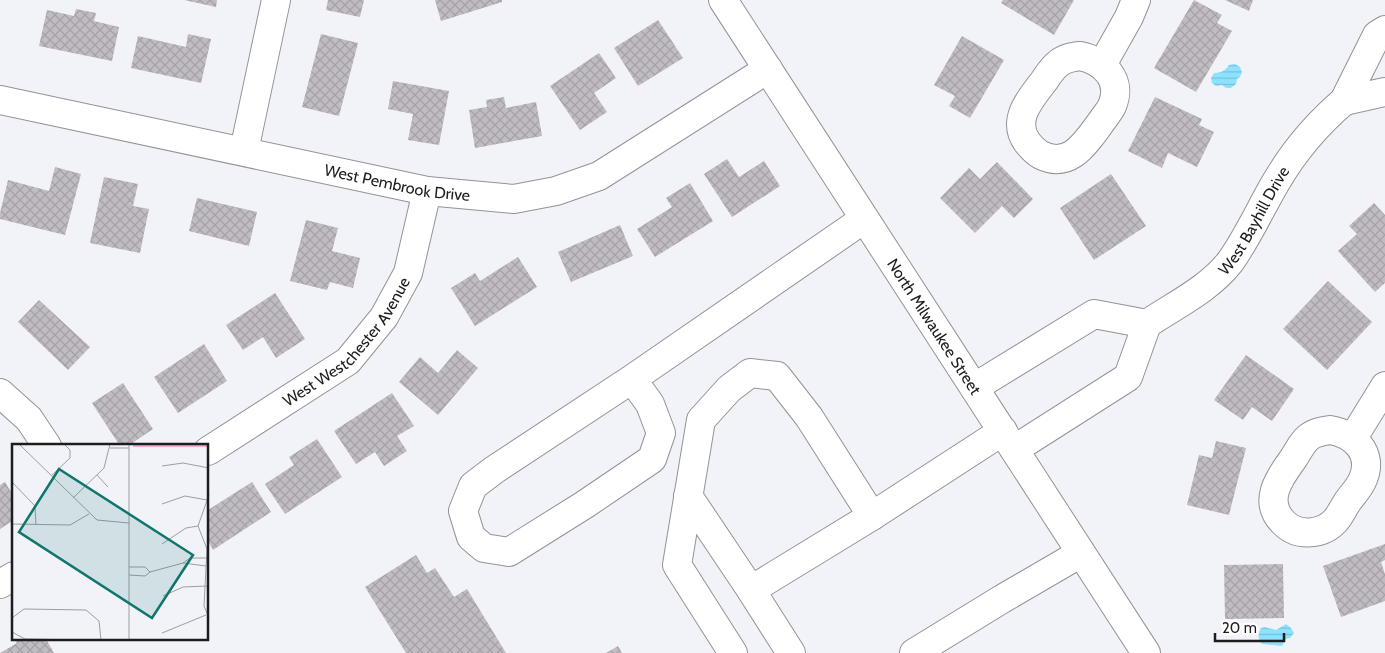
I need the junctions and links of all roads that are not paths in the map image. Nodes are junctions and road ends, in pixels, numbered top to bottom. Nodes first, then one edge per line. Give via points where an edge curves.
1 (276, 0) edge
2 (723, 0) edge
3 (1136, 0) edge
4 (1385, 30) edge
5 (1102, 65) dead end
6 (768, 69) junction
7 (1385, 92) edge
8 (0, 100) edge
9 (1344, 101) junction
10 (244, 151) junction
11 (427, 191) junction
12 (864, 219) junction
13 (1147, 324) junction
14 (632, 379) junction
15 (1385, 386) edge
16 (975, 387) junction
17 (0, 393) edge
18 (1353, 438) dead end
19 (1009, 440) junction
20 (46, 444) edge
21 (209, 450) edge
22 (688, 496) junction
23 (872, 516) junction
24 (1081, 553) junction
25 (12, 577) edge
26 (0, 584) edge
27 (751, 590) junction
28 (733, 653) edge
29 (791, 653) edge
30 (914, 653) edge
31 (1146, 653) edge

1 - 10 street
2 - 6 street, North Milwaukee Street
3 - 5 street
4 - 9 street, West Bayhill Drive via 1377,35
6 - 11 street, West Pembrook Drive via 599,176 556,191 514,199
6 - 12 street, North Milwaukee Street
7 - 9 street, West Bayhill Drive
8 - 10 street, West Pembrook Drive
9 - 13 street, West Bayhill Drive via 1300,145 1229,263 1207,284
10 - 11 street, West Pembrook Drive
11 - 21 street, West Westchester Avenue via 408,273 384,317 348,361
12 - 14 street
12 - 16 street, North Milwaukee Street
13 - 16 street via 1094,314
13 - 19 street via 1128,377
14 - 14 street via 473,486 463,511 471,537 484,548 509,552 652,459 661,433 650,404
15 - 18 street
16 - 19 street, North Milwaukee Street
17 - 20 street via 29,419
19 - 23 street
19 - 24 street, North Milwaukee Street
22 - 23 street via 702,420 729,389 750,373 777,376 809,417
22 - 27 street
22 - 28 street via 677,565
23 - 27 street
24 - 30 street
24 - 31 street, North Milwaukee Street
25 - 26 street
27 - 29 street

